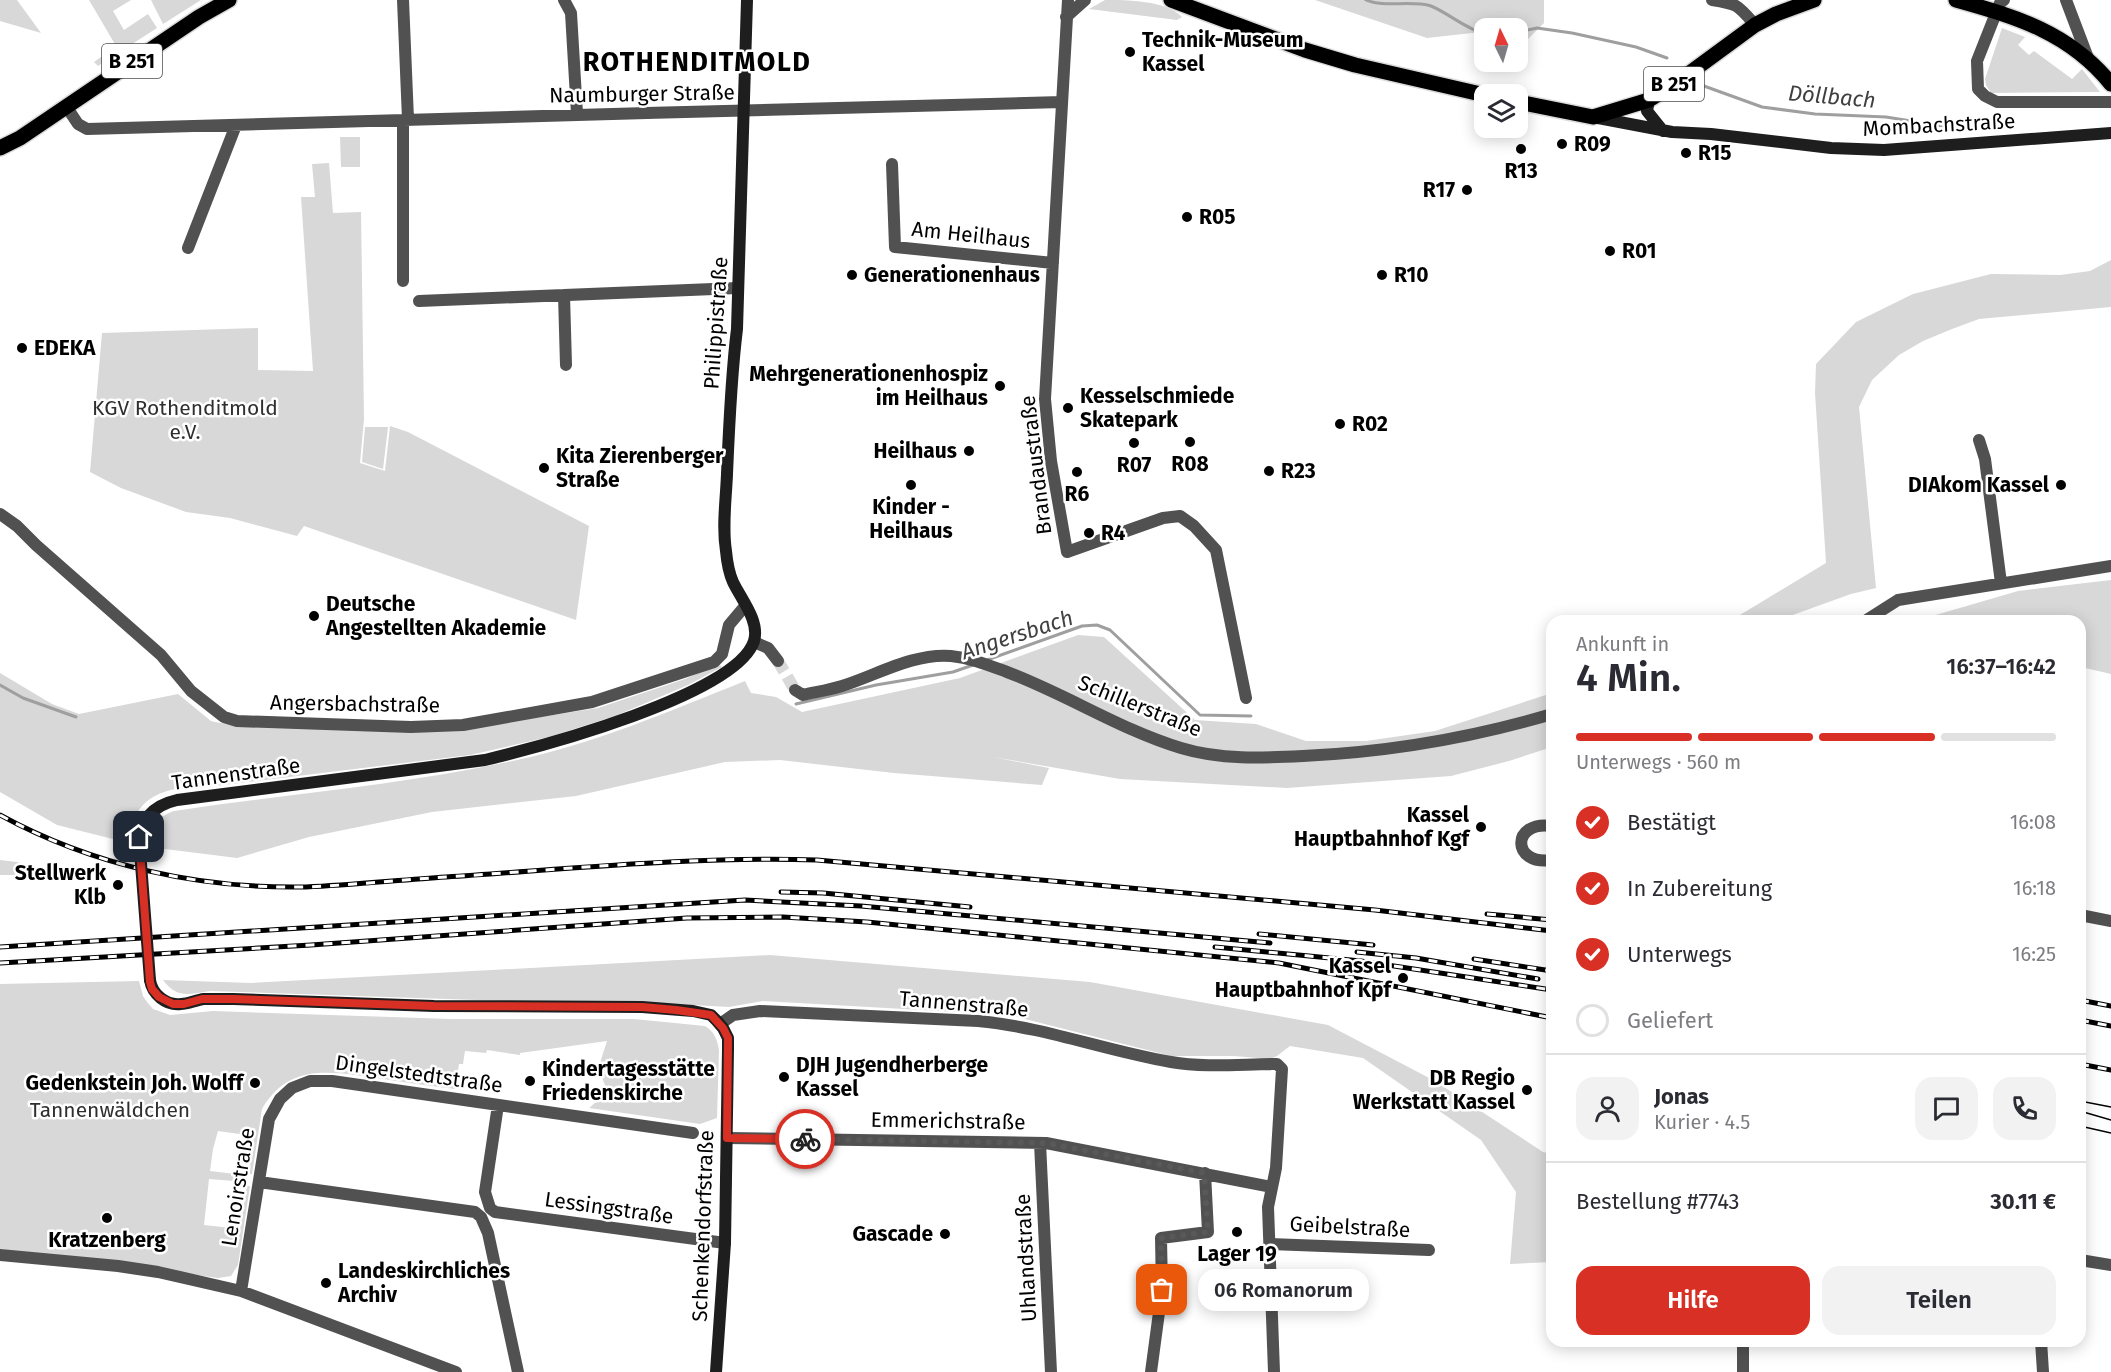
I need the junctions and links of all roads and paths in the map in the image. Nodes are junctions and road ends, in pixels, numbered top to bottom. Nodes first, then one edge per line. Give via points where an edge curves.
1 (229, 0) edge
2 (403, 0) edge
3 (564, 0) edge
4 (747, 0) edge
5 (1068, 0) edge
6 (1086, 0) edge
7 (1172, 0) edge
8 (1712, 0) edge
9 (1814, 0) edge
10 (1956, 0) edge
11 (2066, 0) edge
12 (2000, 6) edge
13 (1066, 17) junction
14 (1755, 25) junction
15 (2088, 58) junction
16 (2107, 79) edge
17 (1474, 92) edge
18 (1649, 100) junction
19 (1062, 102) junction
20 (2111, 102) edge
21 (1528, 104) edge
22 (66, 106) junction
23 (743, 112) junction
24 (577, 114) junction
25 (1593, 117) junction
26 (405, 120) junction
27 (236, 125) junction
28 (1663, 130) junction
29 (2111, 133) edge
30 (0, 148) edge
31 (892, 164) dead end
32 (188, 248) dead end
33 (1053, 263) junction
34 (403, 281) dead end
35 (738, 288) junction
36 (564, 295) junction
37 (419, 301) dead end
38 (566, 365) dead end
39 (1979, 440) dead end
40 (0, 514) edge
41 (2111, 566) edge
42 (2001, 583) junction
43 (745, 606) junction
44 (1883, 615) edge
45 (754, 642) junction
46 (778, 661) tunnel mouth
47 (795, 690) dead end
48 (1246, 698) dead end
49 (1546, 716) edge
50 (1546, 826) edge
51 (1546, 860) edge
52 (2086, 916) edge
53 (2111, 921) edge
54 (711, 1015) joint
55 (720, 1024) junction
56 (285, 1093) joint
57 (498, 1105) junction
58 (693, 1133) dead end
59 (727, 1138) junction
60 (1040, 1143) junction
61 (1204, 1173) junction
62 (259, 1182) junction
63 (1272, 1187) junction
64 (725, 1243) junction
65 (1269, 1244) junction
66 (1429, 1250) dead end
67 (0, 1255) edge
68 (2086, 1261) edge
69 (2111, 1265) edge
70 (241, 1291) junction
71 (1743, 1347) edge
72 (2041, 1347) edge
73 (456, 1372) edge
74 (518, 1372) edge
75 (716, 1372) edge
76 (1051, 1372) edge
77 (1151, 1372) edge
78 (1274, 1372) edge
79 (1743, 1372) edge
80 (2043, 1372) edge

1 - 22 main road, B 251
2 - 26 street
3 - 24 street via 571,13
4 - 23 street, Philippistraße
5 - 13 street, Brandaustraße
6 - 13 street
7 - 17 main road via 1305,50
8 - 14 street via 1733,3
9 - 14 main road, B 251
10 - 12 main road
11 - 15 street
12 - 15 main road
12 - 20 street via 1977,61 1978,89 1986,96 1997,102
13 - 19 street, Brandaustraße
14 - 18 main road, B 251
15 - 16 main road
18 - 25 main road, B 251
18 - 28 street via 1647,111
19 - 23 street, Naumburger Straße
19 - 33 street, Brandaustraße
21 - 25 main road, B 251
22 - 27 street, Naumburger Straße via 78,124 87,129
22 - 30 main road, B 251
23 - 24 street, Naumburger Straße
23 - 35 street, Philippistraße
24 - 26 street, Naumburger Straße
25 - 28 street, Mombachstraße
26 - 27 street, Naumburger Straße
26 - 34 street
27 - 32 street
28 - 29 street, Mombachstraße via 1884,150
31 - 33 street, Am Heilhaus via 895,247
33 - 48 street, Brandaustraße via 1045,399 1067,552 1163,518 1180,516 1194,526 1216,550
35 - 36 street
35 - 43 street, Philippistraße via 725,549 730,573
36 - 37 street
36 - 38 street
39 - 42 street via 1985,459
40 - 43 street, Angersbachstraße via 162,655 191,691 224,717 237,721 463,725 592,702 714,662 722,654 729,625
41 - 42 street
42 - 44 street via 1898,600
43 - 45 street, Philippistraße via 754,626
45 - 46 street via 768,648
45 - 54 street, Tannenstraße, bridge via 744,658 710,681 617,723 562,741 474,762 177,800 152,812 140,832 150,980 152,989 168,1002 178,1005 202,999 233,999 434,1006 642,1007
47 - 49 street, Schillerstraße via 802,695 841,686 924,657 974,659 1182,749 1266,758 1401,748 1510,727
50 - 51 street via 1530,828 1522,846 1533,860
52 - 53 street
54 - 55 street, Schenkendorfstraße
55 - 59 street, Schenkendorfstraße via 729,1049
55 - 63 street, Tannenstraße via 733,1015 760,1011 978,1021 1010,1024 1172,1062 1277,1064 1282,1069 1280,1157
56 - 57 street, Dingelstedtstraße via 300,1084 319,1080
56 - 62 street, Lenoirstraße via 269,1119
57 - 58 street, Dingelstedtstraße
57 - 64 street, Lessingstraße via 485,1192 495,1212
59 - 60 street, Emmerichstraße
59 - 64 street, Schenkendorfstraße
60 - 61 street, Emmerichstraße
60 - 76 street, Uhlandstraße
61 - 63 street, Emmerichstraße
61 - 77 street via 1208,1232 1161,1238 1162,1290
62 - 70 street, Lenoirstraße
62 - 74 street via 475,1212 488,1233
63 - 65 street
64 - 75 street, Schenkendorfstraße
65 - 66 street, Geibelstraße
65 - 78 street
67 - 70 street via 118,1266
68 - 69 street
70 - 73 street
71 - 79 street
72 - 80 street

